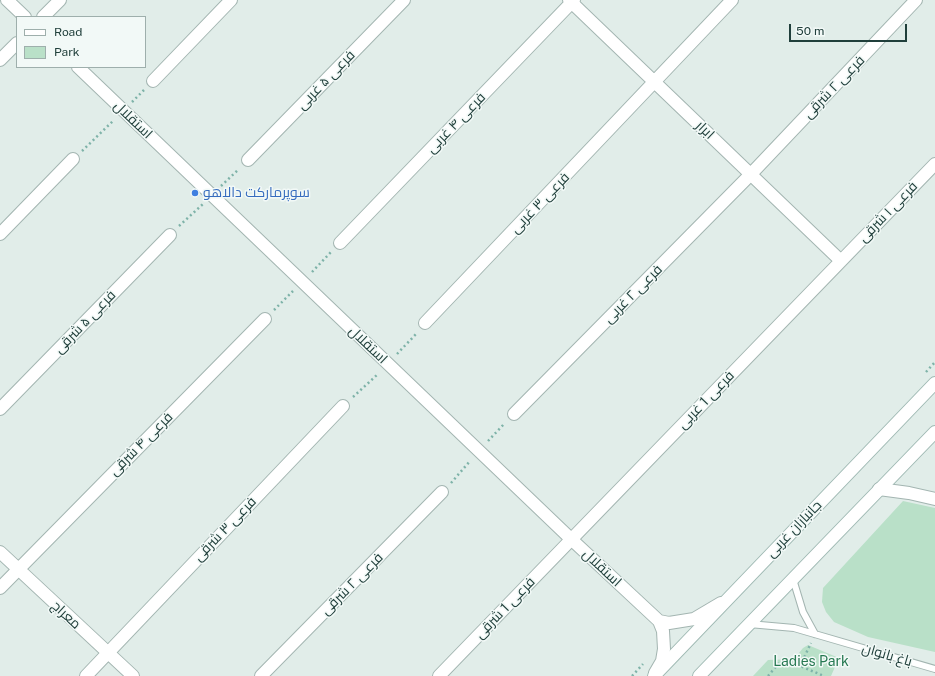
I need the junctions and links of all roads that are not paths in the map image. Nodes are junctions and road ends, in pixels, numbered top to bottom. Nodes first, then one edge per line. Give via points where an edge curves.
1 (7, 0) edge
2 (60, 0) edge
3 (231, 0) edge
4 (404, 0) edge
5 (732, 0) edge
6 (916, 0) edge
7 (572, 1) edge
8 (24, 16) edge
9 (44, 16) edge
10 (16, 44) edge
11 (0, 60) edge
12 (79, 68) edge
13 (153, 81) road end
14 (655, 82) junction
15 (73, 159) road end
16 (248, 160) road end
17 (935, 164) edge
18 (751, 174) junction
19 (0, 234) edge
20 (170, 235) road end
21 (340, 243) road end
22 (840, 261) junction
23 (265, 319) road end
24 (425, 323) road end
25 (935, 383) edge
26 (343, 406) road end
27 (0, 409) edge
28 (514, 414) road end
29 (935, 432) edge
30 (879, 489) junction
31 (442, 492) road end
32 (935, 499) edge
33 (571, 539) junction
34 (0, 552) edge
35 (18, 569) junction
36 (793, 579) junction
37 (0, 588) edge
38 (729, 598) junction
39 (659, 621) junction
40 (749, 624) junction
41 (815, 634) junction
42 (108, 653) junction
43 (935, 669) edge
44 (86, 676) edge
45 (133, 676) edge
46 (261, 676) edge
47 (439, 676) edge
48 (654, 676) edge
49 (699, 676) edge

1 - 8 street
2 - 9 street
3 - 13 street
4 - 16 street, فرعی ۵ غربی
5 - 14 street
6 - 18 street, فرعی ۲ شرقی
7 - 14 street, ابرار
7 - 21 street, فرعی ۴ غربی
10 - 11 street
12 - 33 street, استقلال
14 - 18 street, ابرار
14 - 24 street, فرعی ۳ غربی
15 - 19 street
17 - 22 street, فرعی ۱ شرقی
18 - 22 street, ابرار
18 - 28 street, فرعی ۲ غربی
20 - 27 street, فرعی ۵ شرقی
22 - 33 street, فرعی 1 غربی
23 - 35 street, فرعی ۴ شرقی
25 - 38 street, جانبازان غربی
26 - 42 street, فرعی ۳ شرقی
29 - 30 street
30 - 32 street
30 - 36 street
31 - 46 street, فرعی ۲ شرقی
33 - 39 street, استقلال
33 - 47 street, فرعی 1 شرقی
34 - 35 street, معراج
35 - 37 street
35 - 42 street, معراج
36 - 40 street
36 - 41 lane via 803,612
38 - 39 street via 694,619 669,623
38 - 48 street, جانبازان غربی
39 - 48 street via 663,631 664,648 662,661
40 - 41 lane, باغ بانوان via 794,628
40 - 49 street
41 - 43 lane, باغ بانوان
42 - 44 street
42 - 45 street, معراج

